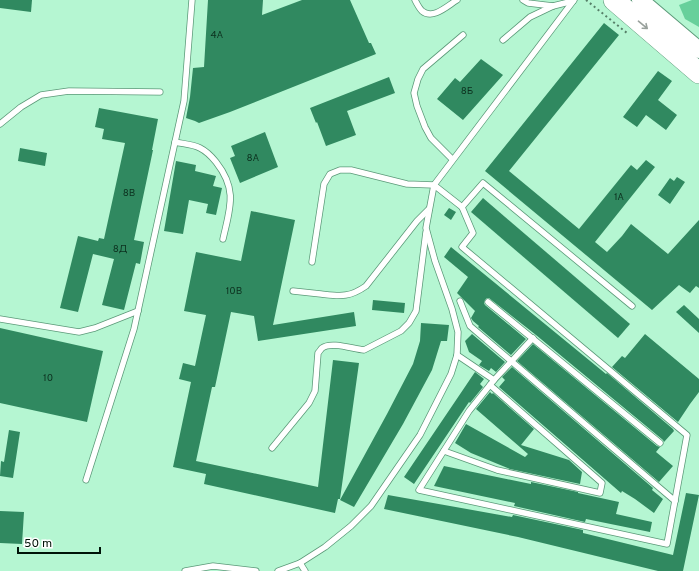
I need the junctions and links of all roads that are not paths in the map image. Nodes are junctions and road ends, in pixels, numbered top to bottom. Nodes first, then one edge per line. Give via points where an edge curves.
1 (192, 0) edge
2 (415, 0) edge
3 (457, 0) edge
4 (522, 0) edge
5 (573, 0) edge
6 (614, 0) edge
7 (640, 0) edge
8 (553, 6) junction
9 (463, 34) dead end
10 (503, 40) dead end
11 (699, 50) edge
12 (699, 73) edge
13 (160, 92) dead end
14 (0, 124) edge
15 (175, 142) junction
16 (452, 159) junction
17 (434, 185) junction
18 (462, 207) junction
19 (429, 209) junction
20 (426, 228) junction
21 (223, 239) dead end
22 (312, 262) dead end
23 (293, 291) dead end
24 (460, 301) dead end
25 (488, 302) dead end
26 (632, 306) dead end
27 (138, 311) junction
28 (0, 319) edge
29 (533, 338) junction
30 (457, 355) junction
31 (512, 361) junction
32 (494, 380) junction
33 (490, 385) junction
34 (660, 443) dead end
35 (272, 448) dead end
36 (444, 451) junction
37 (86, 480) dead end
38 (675, 501) junction
39 (300, 563) junction
40 (185, 571) edge
41 (256, 571) edge
42 (278, 571) edge
43 (305, 571) edge

1 - 15 lane via 184,101
2 - 3 lane via 420,10 430,14
4 - 8 lane
5 - 8 lane
5 - 16 lane
6 -> 12 highway
7 - 11 main road
8 - 10 lane via 530,17
9 - 16 lane via 423,69 414,93 431,138
13 - 14 lane via 69,90 41,95
15 - 21 lane via 199,147 223,171 231,201
15 - 27 lane
16 - 17 lane
17 - 18 lane
17 - 19 lane
17 - 22 lane via 406,184 351,170 340,170 330,174 324,184
18 - 26 lane via 483,182
18 - 38 lane via 473,233 462,247 688,435
19 - 20 lane
19 - 23 lane via 366,286 359,291 341,296
20 - 30 lane via 458,332
20 - 35 lane via 416,311 409,323 401,331 364,350 332,345 321,349 318,353 315,391 309,403
24 - 31 lane via 470,326
25 - 29 lane
27 - 28 lane via 79,332
27 - 37 lane
29 - 31 lane
29 - 34 lane
30 - 32 lane
30 - 39 lane via 451,374 420,435 371,506 325,547
31 - 32 lane
31 - 38 lane
32 - 33 lane
33 - 36 lane via 469,411
33 - 36 lane via 602,483 600,493 497,470
36 - 38 lane via 419,490 667,544
39 - 42 lane
39 - 43 lane
40 - 41 lane via 213,566

